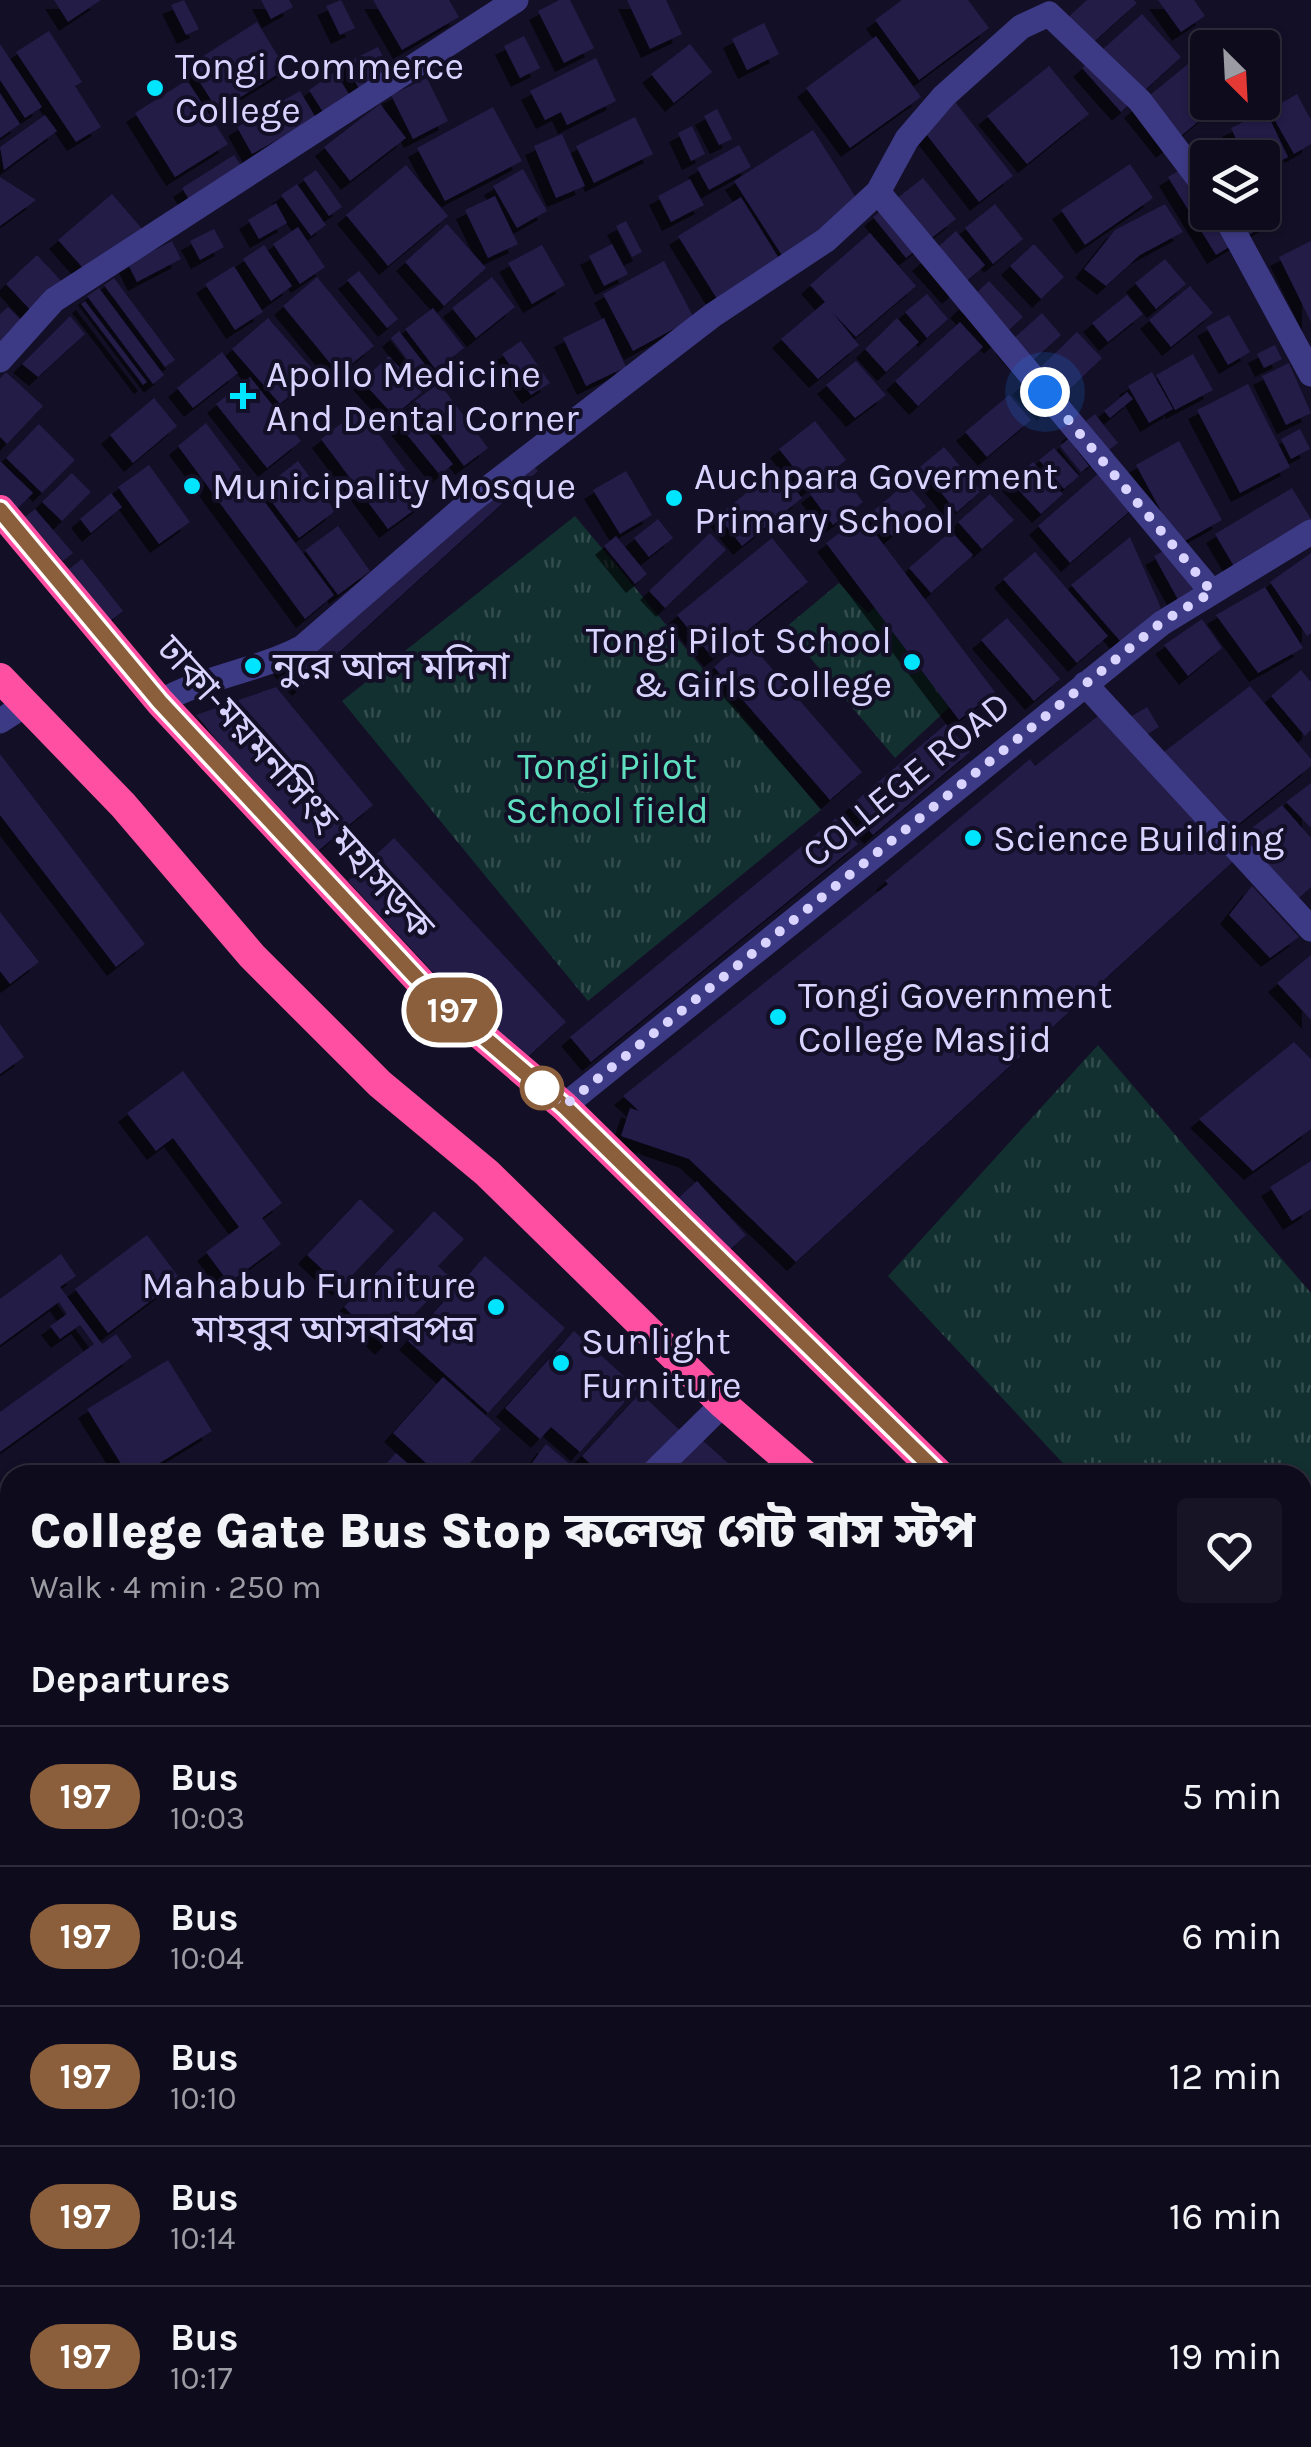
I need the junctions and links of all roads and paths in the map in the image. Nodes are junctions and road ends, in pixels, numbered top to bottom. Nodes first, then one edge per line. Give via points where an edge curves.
1 (516, 0) edge
2 (1190, 167) edge
3 (878, 192) junction
4 (1234, 230) edge
5 (0, 360) edge
6 (1311, 374) edge
7 (0, 510) edge
8 (1311, 532) edge
9 (1212, 592) junction
10 (0, 678) edge
11 (1086, 684) junction
12 (160, 702) junction
13 (12, 713) edge
14 (1311, 929) edge
15 (564, 1106) junction
16 (723, 1404) junction
17 (661, 1465) edge
18 (794, 1465) edge
19 (930, 1465) edge

1 - 5 street via 54,300
2 - 3 street via 1140,101 1049,14 1021,27 944,96
3 - 9 street
3 - 12 street via 826,240 713,315 470,502 304,647
4 - 6 street
7 - 12 highway, ঢাকা-ময়মনসিংহ মহাসড়ক
8 - 9 street, COLLEGE ROAD
9 - 11 street, COLLEGE ROAD via 1162,622
10 - 13 highway
11 - 14 street
11 - 15 street, COLLEGE ROAD
12 - 15 highway, ঢাকা-ময়মনসিংহ মহাসড়ক via 427,989
13 - 16 highway via 123,805 252,956 380,1084 487,1173
15 - 19 highway, ঢাকা-ময়মনসিংহ মহাসড়ক
16 - 17 street
16 - 18 highway

